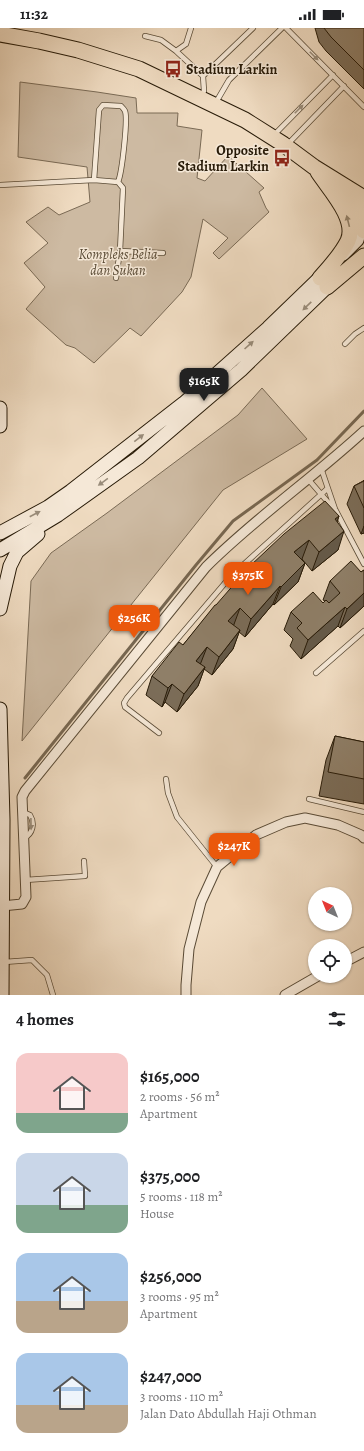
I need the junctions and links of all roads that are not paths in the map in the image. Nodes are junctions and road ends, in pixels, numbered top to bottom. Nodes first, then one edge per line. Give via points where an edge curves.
1 (191, 28) edge
2 (253, 28) edge
3 (282, 28) edge
4 (286, 28) edge
5 (0, 34) edge
6 (145, 36) dead end
7 (176, 51) junction
8 (203, 76) junction
9 (333, 76) junction
10 (344, 86) junction
11 (200, 98) junction
12 (215, 105) junction
13 (364, 107) edge
14 (272, 137) junction
15 (286, 146) junction
16 (320, 170) junction
17 (94, 180) junction
18 (118, 182) junction
19 (0, 185) edge
20 (364, 189) edge
21 (364, 198) edge
22 (362, 219) edge
23 (364, 249) edge
24 (120, 251) junction
25 (162, 253) dead end
26 (364, 256) edge
27 (116, 278) dead end
28 (324, 283) junction
29 (364, 328) edge
30 (345, 344) dead end
31 (0, 408) edge
32 (0, 426) edge
33 (363, 435) edge
34 (321, 468) junction
35 (308, 479) junction
36 (327, 489) junction
37 (321, 494) junction
38 (335, 509) junction
39 (58, 515) junction
40 (0, 533) edge
41 (0, 550) edge
42 (364, 564) edge
43 (0, 610) edge
44 (364, 631) edge
45 (316, 673) dead end
46 (0, 709) edge
47 (159, 733) dead end
48 (166, 779) dead end
49 (309, 799) dead end
50 (1, 805) edge
51 (364, 812) edge
52 (363, 834) edge
53 (84, 861) dead end
54 (217, 867) junction
55 (25, 880) junction
56 (2, 906) junction
57 (364, 952) edge
58 (352, 958) edge
59 (2, 962) junction
60 (308, 982) edge
61 (2, 995) edge
62 (54, 995) edge
63 (186, 995) edge
64 (285, 995) edge

1 - 7 lane via 186,44
2 - 8 lane
3 - 12 lane via 229,80
4 -> 9 lane
5 - 11 main road via 100,56 138,69
6 - 7 lane via 161,40
7 - 8 lane
8 - 11 lane via 204,90
9 - 10 lane
14 -> 9 lane
10 - 13 lane
10 - 15 lane
11 - 12 main road
12 - 14 main road
14 - 15 main road
15 - 16 main road
16 - 20 main road
16 - 21 main road
16 - 22 main road
28 -> 16 main road via 349,240 350,229 347,216
17 - 18 lane
17 - 18 lane via 99,110 103,105 121,106 125,112 124,151
17 - 19 lane
18 - 24 lane via 123,188
22 - 28 main road via 357,240
23 - 28 main road
24 - 25 lane
24 - 27 lane
26 - 28 main road
28 -> 39 main road via 241,370 204,403 138,458
40 -> 28 main road via 48,507 71,491 184,402
29 - 30 lane
31 - 32 main road
33 - 34 street
34 - 35 street
34 - 36 lane
35 - 37 lane
35 - 55 street via 274,505 206,567 25,791 22,797
36 - 37 lane
36 - 38 lane
37 - 38 lane
37 - 47 lane via 231,576 127,698 125,707
38 - 42 lane
39 - 41 main road
39 - 43 main road via 17,552 10,566
44 - 45 lane
46 - 50 main road
48 - 54 lane via 177,817
49 - 51 lane
50 - 56 main road
52 - 54 street via 338,825 305,818 286,822 256,835
53 - 55 lane via 85,876
54 - 63 street via 201,902 189,949
55 - 56 street via 26,897 22,904
56 - 59 main road
57 - 58 street
59 - 61 main road
59 - 62 lane via 32,960 47,975
60 - 64 street

